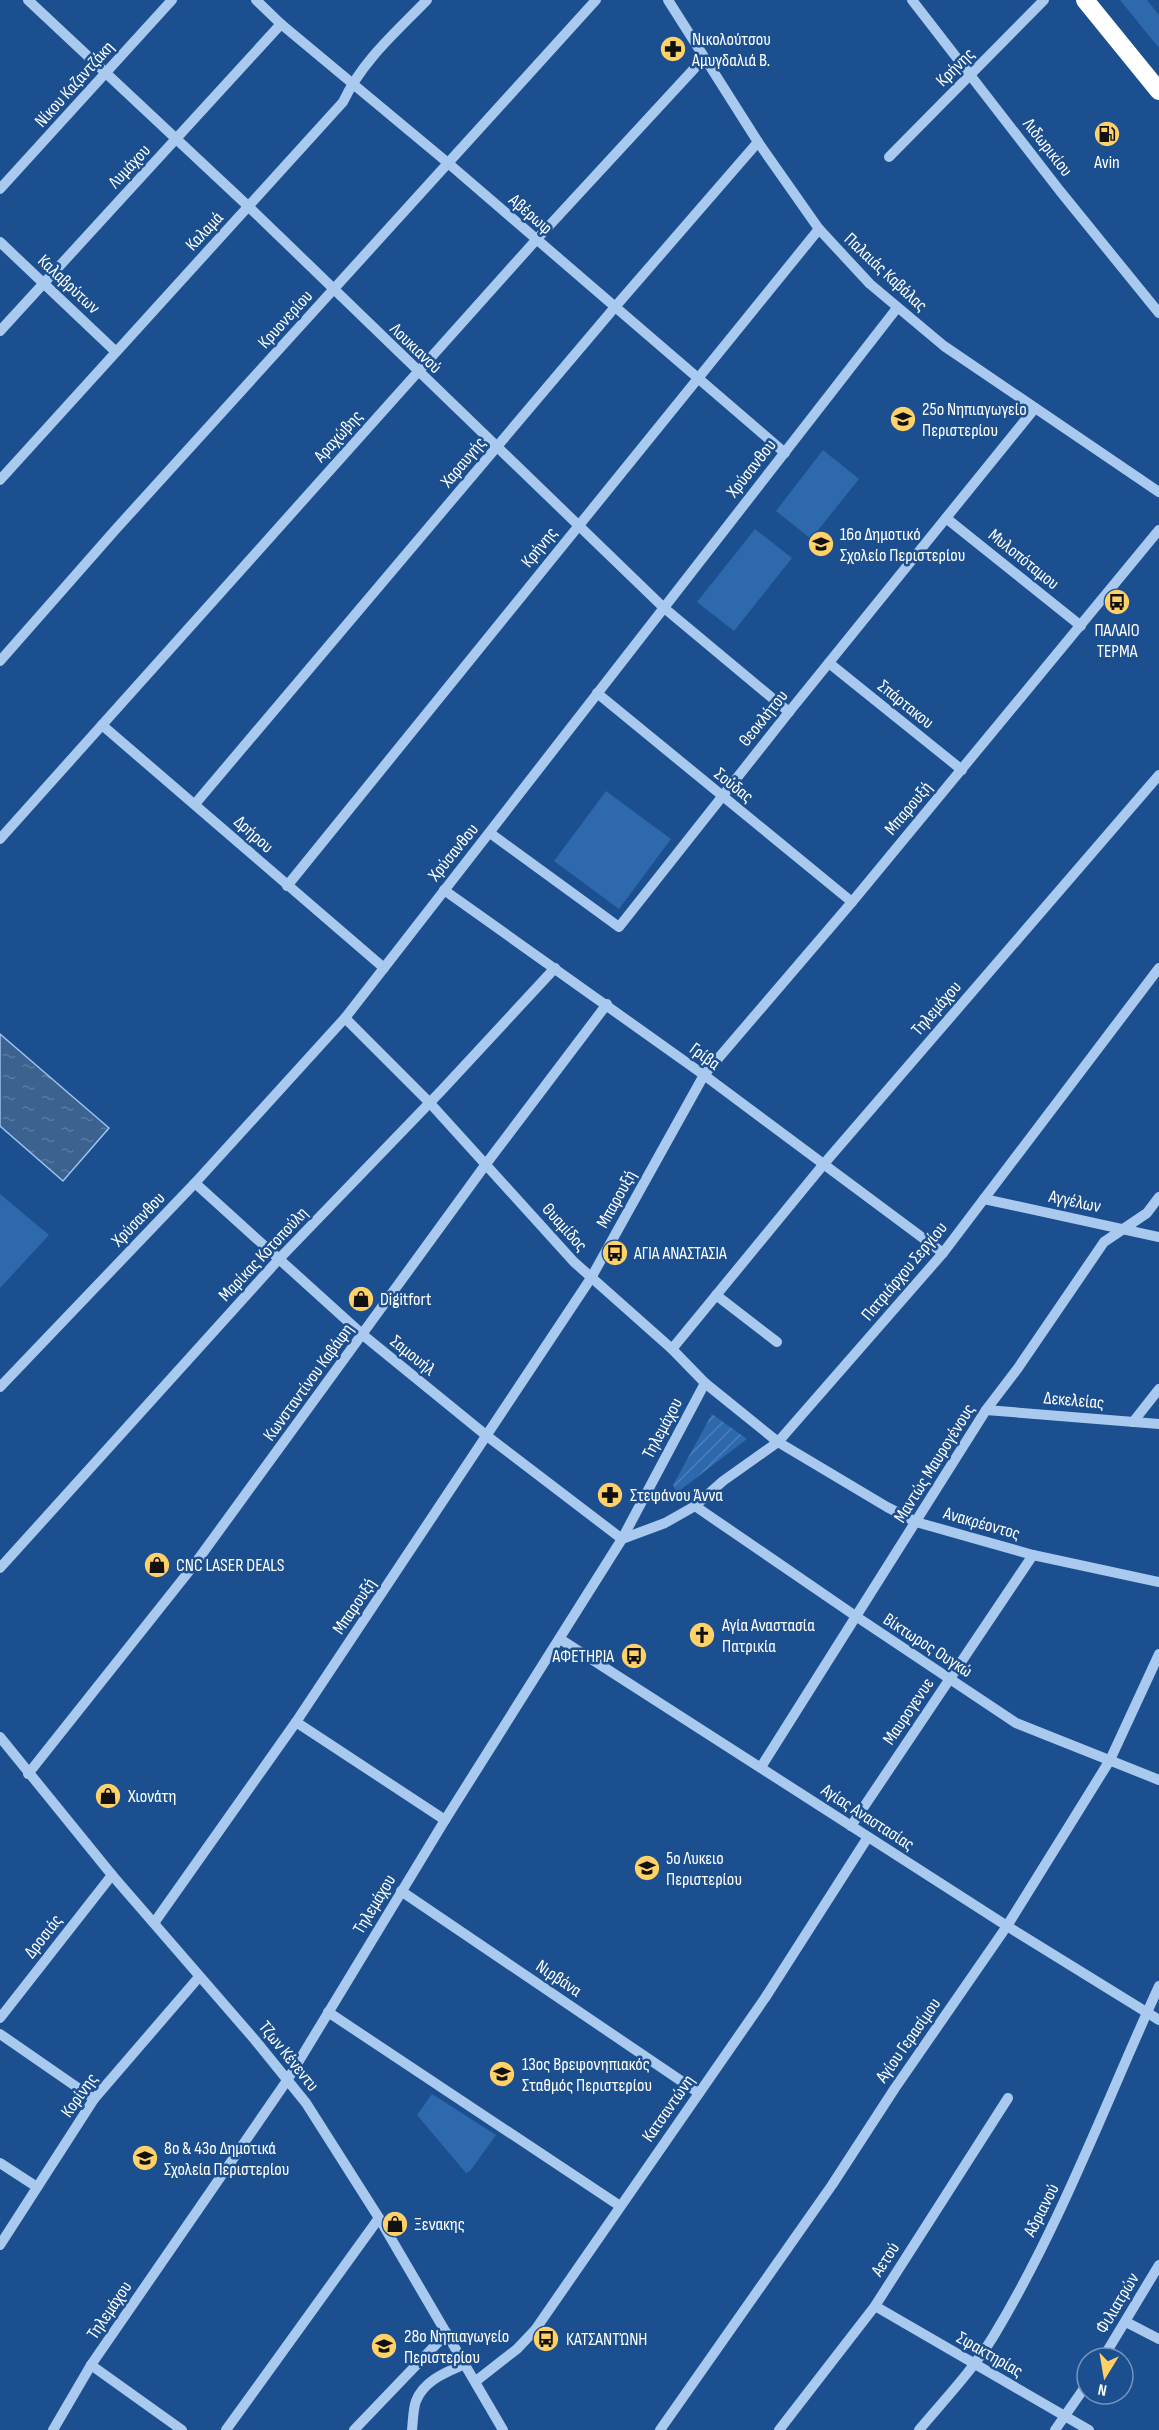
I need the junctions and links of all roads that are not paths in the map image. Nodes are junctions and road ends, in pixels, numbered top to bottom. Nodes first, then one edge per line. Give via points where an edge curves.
1 (28, 0) edge
2 (172, 0) edge
3 (256, 0) edge
4 (427, 0) edge
5 (596, 0) edge
6 (668, 0) edge
7 (912, 0) edge
8 (1044, 0) edge
9 (1085, 0) edge
10 (281, 24) junction
11 (704, 58) junction
12 (105, 74) junction
13 (970, 74) junction
14 (352, 83) junction
15 (1159, 92) edge
16 (175, 141) junction
17 (758, 142) junction
18 (889, 157) dead end
19 (448, 163) junction
20 (0, 189) edge
21 (249, 207) junction
22 (819, 229) junction
23 (536, 240) junction
24 (0, 242) edge
25 (43, 282) junction
26 (333, 291) junction
27 (615, 307) junction
28 (897, 308) junction
29 (1159, 313) edge
30 (0, 331) edge
31 (115, 351) junction
32 (417, 372) junction
33 (698, 378) junction
34 (1035, 408) junction
35 (497, 448) junction
36 (785, 453) junction
37 (0, 480) edge
38 (1159, 492) edge
39 (946, 518) junction
40 (578, 526) junction
41 (1159, 530) edge
42 (663, 607) junction
43 (1081, 626) junction
44 (0, 662) edge
45 (829, 663) junction
46 (597, 693) junction
47 (789, 712) junction
48 (102, 725) junction
49 (962, 770) junction
50 (1159, 775) edge
51 (722, 796) junction
52 (195, 804) junction
53 (490, 833) junction
54 (0, 839) edge
55 (287, 886) junction
56 (444, 890) junction
57 (852, 902) junction
58 (384, 968) junction
59 (555, 968) junction
60 (1159, 968) edge
61 (607, 1005) junction
62 (345, 1017) junction
63 (704, 1075) junction
64 (429, 1102) junction
65 (486, 1164) junction
66 (823, 1165) junction
67 (195, 1183) junction
68 (1159, 1197) edge
69 (984, 1199) junction
70 (1126, 1228) junction
71 (1159, 1237) edge
72 (943, 1253) junction
73 (279, 1260) junction
74 (591, 1278) junction
75 (716, 1295) junction
76 (363, 1335) junction
77 (777, 1342) dead end
78 (672, 1348) junction
79 (705, 1383) junction
80 (0, 1387) edge
81 (1159, 1389) edge
82 (986, 1410) junction
83 (1133, 1422) junction
84 (1159, 1424) edge
85 (487, 1436) junction
86 (778, 1442) junction
87 (695, 1506) junction
88 (916, 1522) junction
89 (622, 1539) junction
90 (1033, 1555) junction
91 (0, 1568) edge
92 (1159, 1582) edge
93 (856, 1617) junction
94 (560, 1640) junction
95 (1159, 1654) edge
96 (949, 1678) junction
97 (296, 1722) junction
98 (0, 1737) edge
99 (1110, 1760) junction
100 (761, 1767) junction
101 (28, 1774) junction
102 (1159, 1780) edge
103 (445, 1820) junction
104 (851, 1826) junction
105 (868, 1837) junction
106 (112, 1875) junction
107 (400, 1891) junction
108 (154, 1923) junction
109 (1007, 1926) junction
110 (199, 1977) junction
111 (1159, 1986) edge
112 (328, 2012) junction
113 (1147, 2012) junction
114 (0, 2018) edge
115 (1159, 2020) edge
116 (0, 2034) edge
117 (288, 2079) junction
118 (699, 2092) junction
119 (1008, 2098) dead end
120 (94, 2099) junction
121 (0, 2163) edge
122 (37, 2187) junction
123 (621, 2206) junction
124 (379, 2218) junction
125 (0, 2245) edge
126 (1159, 2265) edge
127 (875, 2306) junction
128 (1126, 2322) junction
129 (447, 2333) junction
130 (1159, 2339) edge
131 (1111, 2346) edge
132 (465, 2364) junction
133 (974, 2364) junction
134 (91, 2365) junction
135 (476, 2380) junction
136 (1075, 2402) edge
137 (1066, 2416) junction
138 (53, 2430) edge
139 (182, 2430) edge
140 (226, 2430) edge
141 (354, 2430) edge
142 (412, 2430) edge
143 (503, 2430) edge
144 (660, 2430) edge
145 (779, 2430) edge
146 (919, 2430) edge
147 (1055, 2430) edge
148 (1089, 2430) edge

1 - 12 street, Λουκιανού
2 - 12 street, Νίκου Καζαντζάκη
3 - 10 street, Αβέρωφ
4 - 14 street, Καλαμά via 365,63
5 - 19 street, Κρυονερίου
6 - 11 street, Παλαιάς Καβάλας
7 - 13 street, Λιδωρικίου
8 - 13 street, Κρήνης
9 - 15 highway
10 - 14 street, Αβέρωφ
10 - 16 street, Λυμάχου
11 - 17 street, Παλαιάς Καβάλας
11 - 23 street, Αραχώβης
12 - 16 street, Λουκιανού
12 - 20 street, Νίκου Καζαντζάκη
13 - 18 street, Κρήνης
13 - 29 street, Λιδωρικίου
14 - 19 street, Αβέρωφ
14 - 21 street, Καλαμά via 343,102
16 - 21 street, Λουκιανού
16 - 25 street, Λυμάχου
17 - 22 street, Παλαιάς Καβάλας
17 - 27 street, Χαραυγής
19 - 23 street, Αβέρωφ
19 - 26 street, Κρυονερίου
21 - 26 street, Λουκιανού
21 - 31 street, Καλαμά
22 - 28 street, Παλαιάς Καβάλας
22 - 33 street, Κρήνης
23 - 27 street, Αβέρωφ
23 - 32 street, Αραχώβης
24 - 25 street, Καλαβρύτων
25 - 30 street, Λυμάχου
25 - 31 street, Καλαβρύτων
26 - 32 street, Λουκιανού
26 - 44 street, Κρυονερίου
27 - 33 street, Αβέρωφ
27 - 35 street, Χαραυγής
28 - 34 street, Παλαιάς Καβάλας via 944,346
28 - 36 street, Χρύσανθου
31 - 37 street, Καλαμά
32 - 35 street, Λουκιανού
32 - 48 street, Αραχώβης
33 - 36 street, Αβέρωφ
33 - 40 street, Κρήνης
34 - 38 street, Παλαιάς Καβάλας
34 - 39 street, Θεοκλήτου
35 - 40 street, Λουκιανού
35 - 52 street, Χαραυγής
36 - 42 street, Χρύσανθου
39 - 43 street, Μυλοπόταμου
39 - 45 street, Θεοκλήτου
40 - 42 street, Λουκιανού
40 - 55 street, Κρήνης
41 - 43 street, Μπαρουξή
42 - 46 street, Χρύσανθου
42 - 47 street, Λουκιανού
43 - 49 street, Μπαρουξή
45 - 47 street, Θεοκλήτου
45 - 49 street, Σπάρτακου
46 - 51 street, Σούδας
46 - 53 street, Χρύσανθου
47 - 51 street, Θεοκλήτου
48 - 52 street, Δρήρου
48 - 54 street, Αραχώβης
49 - 57 street, Μπαρουξή
50 - 66 street, Τηλεμάχου
51 - 53 street, Θεοκλήτου via 619,927
51 - 57 street, Σούδας
52 - 55 street, Δρήρου
53 - 56 street, Χρύσανθου
55 - 58 street, Δρήρου
56 - 58 street, Χρύσανθου
56 - 59 street, Γρίβα
57 - 63 street, Μπαρουξή
58 - 62 street, Χρύσανθου
59 - 61 street, Γρίβα
59 - 64 street, Μαρίκας Κοτοπούλη
60 - 69 street, Πατριάρχου Σεργίου
61 - 63 street, Γρίβα
61 - 65 street, Κωνσταντίνου Καβάφη
62 - 64 street, Θυαμίδος
62 - 67 street, Χρύσανθου
63 - 66 street, Γρίβα
63 - 74 street, Μπαρουξή
64 - 65 street, Θυαμίδος
64 - 73 street, Μαρίκας Κοτοπούλη
65 - 74 street, Θυαμίδος
65 - 76 street, Κωνσταντίνου Καβάφη
66 - 72 street, Γρίβα
66 - 75 street, Τηλεμάχου
67 - 73 street, Σαμουήλ
67 - 80 street, Χρύσανθου
68 - 70 street, Μαντώς Μαυρογένους via 1147,1213
69 - 70 street, Αγγέλων
69 - 72 street, Πατριάρχου Σεργίου
70 - 71 street, Αγγέλων
70 - 82 street, Μαντώς Μαυρογένους via 1104,1242
72 - 86 street, Πατριάρχου Σεργίου
73 - 76 street, Σαμουήλ
73 - 91 street, Μαρίκας Κοτοπούλη
74 - 78 street, Θυαμίδος
74 - 85 street, Μπαρουξή
75 - 77 street
75 - 78 street, Τηλεμάχου
76 - 85 street, Σαμουήλ
76 - 101 street, Κωνσταντίνου Καβάφη via 194,1565
78 - 79 street, Θυαμίδος
79 - 86 street, Θυαμίδος
79 - 89 street, Τηλεμάχου
81 - 83 street
82 - 83 street, Δεκελείας
82 - 88 street, Μαντώς Μαυρογένους
83 - 84 street, Δεκελείας
85 - 89 street, Σαμουήλ
85 - 97 street, Μπαρουξή
86 - 87 street, Πατριάρχου Σεργίου
86 - 88 street, Ανακρέοντος
87 - 89 street, Πατριάρχου Σεργίου via 665,1523
87 - 93 street, Βίκτωρος Ουγκώ
88 - 90 street, Ανακρέοντος
88 - 93 street, Μαντώς Μαυρογένους
89 - 94 street, Τηλεμάχου
90 - 92 street, Ανακρέοντος
90 - 96 street, Μαυρογενυε
93 - 96 street, Βίκτωρος Ουγκώ
93 - 100 street, Μαντώς Μαυρογένους
94 - 100 street, Αγίας Αναστασίας
94 - 103 street, Τηλεμάχου
95 - 99 street, Αγίου Γερασίμου
96 - 99 street, Βίκτωρος Ουγκώ via 1016,1723
96 - 104 street, Μαυρογενυε
97 - 103 street
97 - 108 street, Μπαρουξή
98 - 101 street, Τζων Κένεντυ
99 - 102 street, Βίκτωρος Ουγκώ
99 - 109 street, Αγίου Γερασίμου
100 - 104 street, Αγίας Αναστασίας
101 - 106 street, Τζων Κένεντυ
103 - 107 street, Τηλεμάχου
104 - 105 street, Αγίας Αναστασίας
105 - 109 street, Αγίας Αναστασίας
105 - 118 street, Κατσαντώνη via 765,1998
106 - 108 street, Τζων Κένεντυ
106 - 114 street, Δροσιάς
107 - 112 street, Τηλεμάχου
107 - 118 street, Νιρβάνα
108 - 110 street, Τζων Κένεντυ
109 - 113 street, Αγίας Αναστασίας
109 - 144 street, Αγίου Γερασίμου
110 - 117 street, Τζων Κένεντυ
110 - 120 street, Κορίνης
111 - 113 street, Αδριανού
112 - 117 street, Τηλεμάχου
112 - 123 street
113 - 115 street, Αγίας Αναστασίας
113 - 133 street, Αδριανού via 1064,2204 993,2337
116 - 120 street
117 - 124 street, Τζων Κένεντυ
117 - 134 street, Τηλεμάχου
118 - 123 street, Κατσαντώνη
119 - 127 street, Αετού
120 - 122 street, Κορίνης
121 - 122 street
122 - 125 street, Κορίνης
123 - 135 street, Κατσαντώνη via 535,2330
124 - 129 street, Τζων Κένεντυ
124 - 140 street
126 - 128 street, Φιλιατρών
127 - 133 street, Σφακτηρίας
127 - 145 street, Αετού
128 - 130 street
128 - 131 street, Φιλιατρών
129 - 132 street, Τζων Κένεντυ
129 - 141 street
132 - 135 street, Τζων Κένεντυ
132 - 142 street via 434,2378 424,2388 416,2401
133 - 137 street, Σφακτηρίας
133 - 146 street, Αδριανού
134 - 138 street, Τηλεμάχου
134 - 139 street
135 - 143 street, Τζων Κένεντυ
136 - 137 street
137 - 147 street
137 - 148 street, Σφακτηρίας

